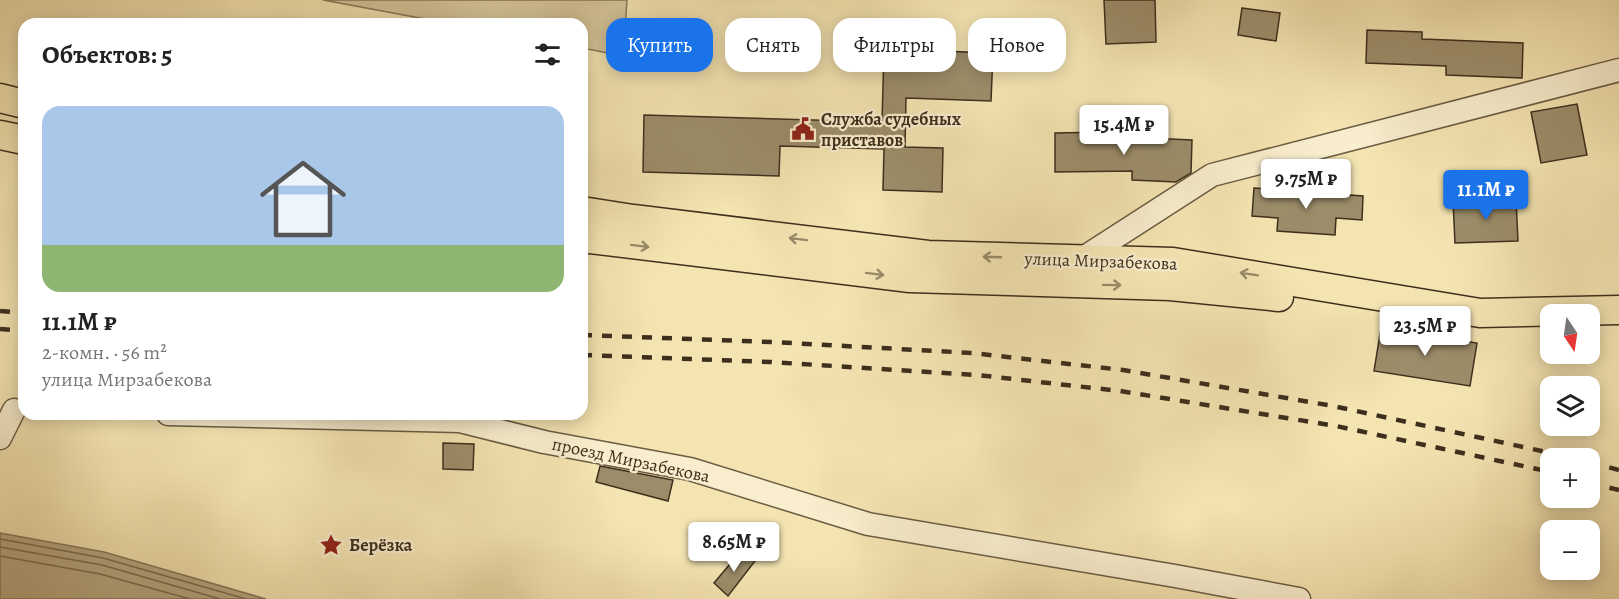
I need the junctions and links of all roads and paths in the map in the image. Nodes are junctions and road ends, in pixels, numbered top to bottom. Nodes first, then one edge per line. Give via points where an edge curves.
1 (1619, 70) edge
2 (0, 98) edge
3 (18, 102) edge
4 (0, 135) edge
5 (18, 139) edge
6 (588, 212) edge
7 (588, 239) edge
8 (1078, 272) junction
9 (1619, 310) edge
10 (1540, 321) edge
11 (1600, 323) edge
12 (1619, 324) edge
13 (13, 410) edge
14 (418, 420) edge
15 (0, 438) edge
16 (1299, 599) edge

1 - 8 street via 1212,175
2 - 3 main road
4 - 5 main road
8 -> 6 main road, улица Мирзабекова
7 -> 8 main road, улица Мирзабекова via 910,278
9 -> 8 main road, улица Мирзабекова via 1480,313 1173,262
8 -> 10 main road, улица Мирзабекова via 1170,286 1477,318
11 - 12 main road
13 - 15 street
14 - 16 street, проезд Мирзабекова via 460,421 544,442 690,469 868,524

